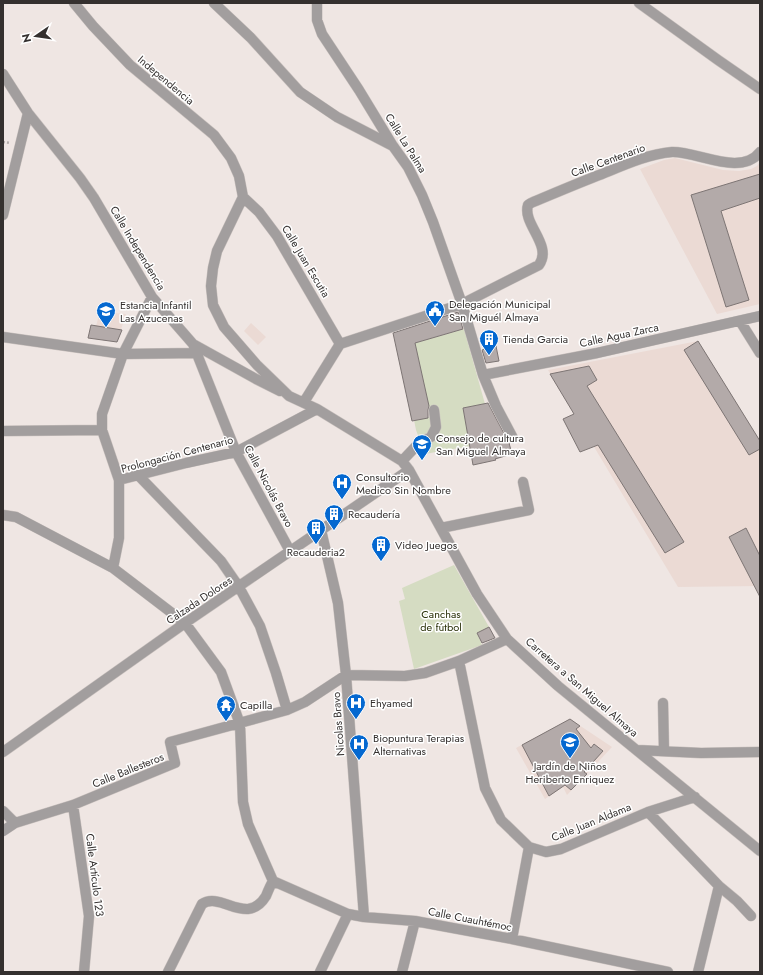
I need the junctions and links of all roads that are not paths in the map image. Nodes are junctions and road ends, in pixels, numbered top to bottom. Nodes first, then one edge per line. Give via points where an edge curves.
1 (74, 3) edge
2 (214, 3) edge
3 (317, 3) edge
4 (640, 3) edge
5 (3, 74) edge
6 (7, 87) edge
7 (760, 89) edge
8 (28, 113) junction
9 (393, 146) junction
10 (760, 152) edge
11 (243, 197) junction
12 (3, 215) edge
13 (152, 297) junction
14 (462, 304) junction
15 (760, 316) edge
16 (740, 321) junction
17 (3, 337) edge
18 (340, 344) junction
19 (195, 349) junction
20 (760, 353) edge
21 (123, 354) junction
22 (483, 375) junction
23 (289, 396) junction
24 (304, 402) junction
25 (317, 409) junction
26 (434, 410) dead end
27 (102, 430) junction
28 (3, 431) edge
29 (513, 438) dead end
30 (236, 452) junction
31 (402, 461) junction
32 (409, 470) junction
33 (138, 475) junction
34 (119, 480) junction
35 (523, 482) dead end
36 (3, 515) edge
37 (441, 528) junction
38 (322, 530) junction
39 (290, 551) junction
40 (113, 568) junction
41 (239, 587) junction
42 (185, 623) junction
43 (507, 639) junction
44 (459, 661) junction
45 (346, 675) junction
46 (663, 703) dead end
47 (287, 710) junction
48 (240, 724) junction
49 (637, 750) junction
50 (664, 751) junction
51 (3, 752) edge
52 (760, 752) edge
53 (695, 797) junction
54 (73, 805) junction
55 (3, 811) edge
56 (648, 812) junction
57 (15, 823) junction
58 (3, 831) edge
59 (529, 847) junction
60 (760, 851) edge
61 (273, 882) junction
62 (719, 886) junction
63 (348, 914) junction
64 (751, 916) dead end
65 (364, 917) junction
66 (415, 921) junction
67 (512, 939) junction
68 (84, 972) edge
69 (168, 972) edge
70 (320, 972) edge
71 (402, 972) edge
72 (668, 972) edge
73 (698, 972) edge

1 - 11 street, Independencia via 130,65 214,135 231,158 239,176
2 - 9 street via 251,38 300,92 337,117
3 - 9 street, Calle La Palma via 317,20 322,34
4 - 7 street
5 - 6 street, Calle Independencia
6 - 8 street, Calle Independencia
8 - 12 street
8 - 13 street, Calle Independencia via 94,198
9 - 14 street, Calle La Palma via 408,167 422,195
10 - 14 street, Calle Centenario via 749,161 726,163 675,152 655,155 531,202 527,213 541,246 542,261 539,265
11 - 18 street, Calle Juan Escutia via 259,212 277,236
11 - 23 street, Calle Independencia via 217,251 211,286 214,305 224,327 238,344
13 - 19 street, Calle Independencia
13 - 21 street
14 - 18 street
14 - 22 street, Calle La Palma
15 - 16 street, Calle Agua Zarca
16 - 20 street
16 - 22 street, Calle Agua Zarca
17 - 21 street
18 - 24 street
19 - 21 street
19 - 23 street, Calle Independencia
19 - 30 street, Calle Nicolás Bravo
21 - 27 street via 102,414
22 - 29 street, Calle La Palma
23 - 24 street, Calle Independencia
24 - 25 street, Carretera a San Miguel Almaya
25 - 30 street, Prolongación Centenario
25 - 31 street, Carretera a San Miguel Almaya
26 - 31 street via 436,427 432,437 420,442
27 - 28 street
27 - 34 street
30 - 33 street, Prolongación Centenario
30 - 39 street, Calle Nicolás Bravo
31 - 32 street, Carretera a San Miguel Almaya
32 - 37 street, Carretera a San Miguel Almaya
32 - 38 street, Calzada Dolores
33 - 34 street, Prolongación Centenario
33 - 41 street via 221,561
34 - 40 street, Prolongación Centenario via 118,538
35 - 37 street via 530,510
36 - 40 street via 16,518
37 - 43 street, Carretera a San Miguel Almaya via 477,594
38 - 39 street, Calzada Dolores
38 - 45 street, Nicolas Bravo via 338,603
39 - 41 street, Calzada Dolores
40 - 42 street
41 - 42 street, Calzada Dolores
41 - 47 street via 260,626
42 - 48 street via 221,672
42 - 51 street, Calzada Dolores
43 - 44 street
43 - 49 street, Carretera a San Miguel Almaya via 558,686
44 - 45 street via 425,673 405,676
44 - 59 street via 485,788 501,820
45 - 47 street, Calle Ballesteros via 305,702
45 - 65 street, Nicolas Bravo
46 - 50 street
47 - 48 street, Calle Ballesteros
48 - 54 street, Calle Ballesteros via 170,742 175,763
48 - 61 street via 243,802 248,824
49 - 50 street
49 - 53 street, Carretera a San Miguel Almaya
50 - 52 street
53 - 56 street, Calle Juan Aldama
53 - 60 street, Carretera a San Miguel Almaya
54 - 57 street, Calle Ballesteros
54 - 68 street, Calle Artículo 123 via 89,916
55 - 57 street
56 - 59 street, Calle Juan Aldama via 562,848 546,852
56 - 62 street
57 - 58 street, Calle Ballesteros
59 - 67 street
61 - 63 street, Calle Cuauhtémoc
61 - 69 street via 265,897 253,907 242,910 212,901 202,904
62 - 64 street
62 - 73 street
63 - 65 street, Calle Cuauhtémoc
63 - 70 street
65 - 66 street, Calle Cuauhtémoc
66 - 67 street, Calle Cuauhtémoc
66 - 71 street
67 - 72 street, Calle Cuauhtémoc

